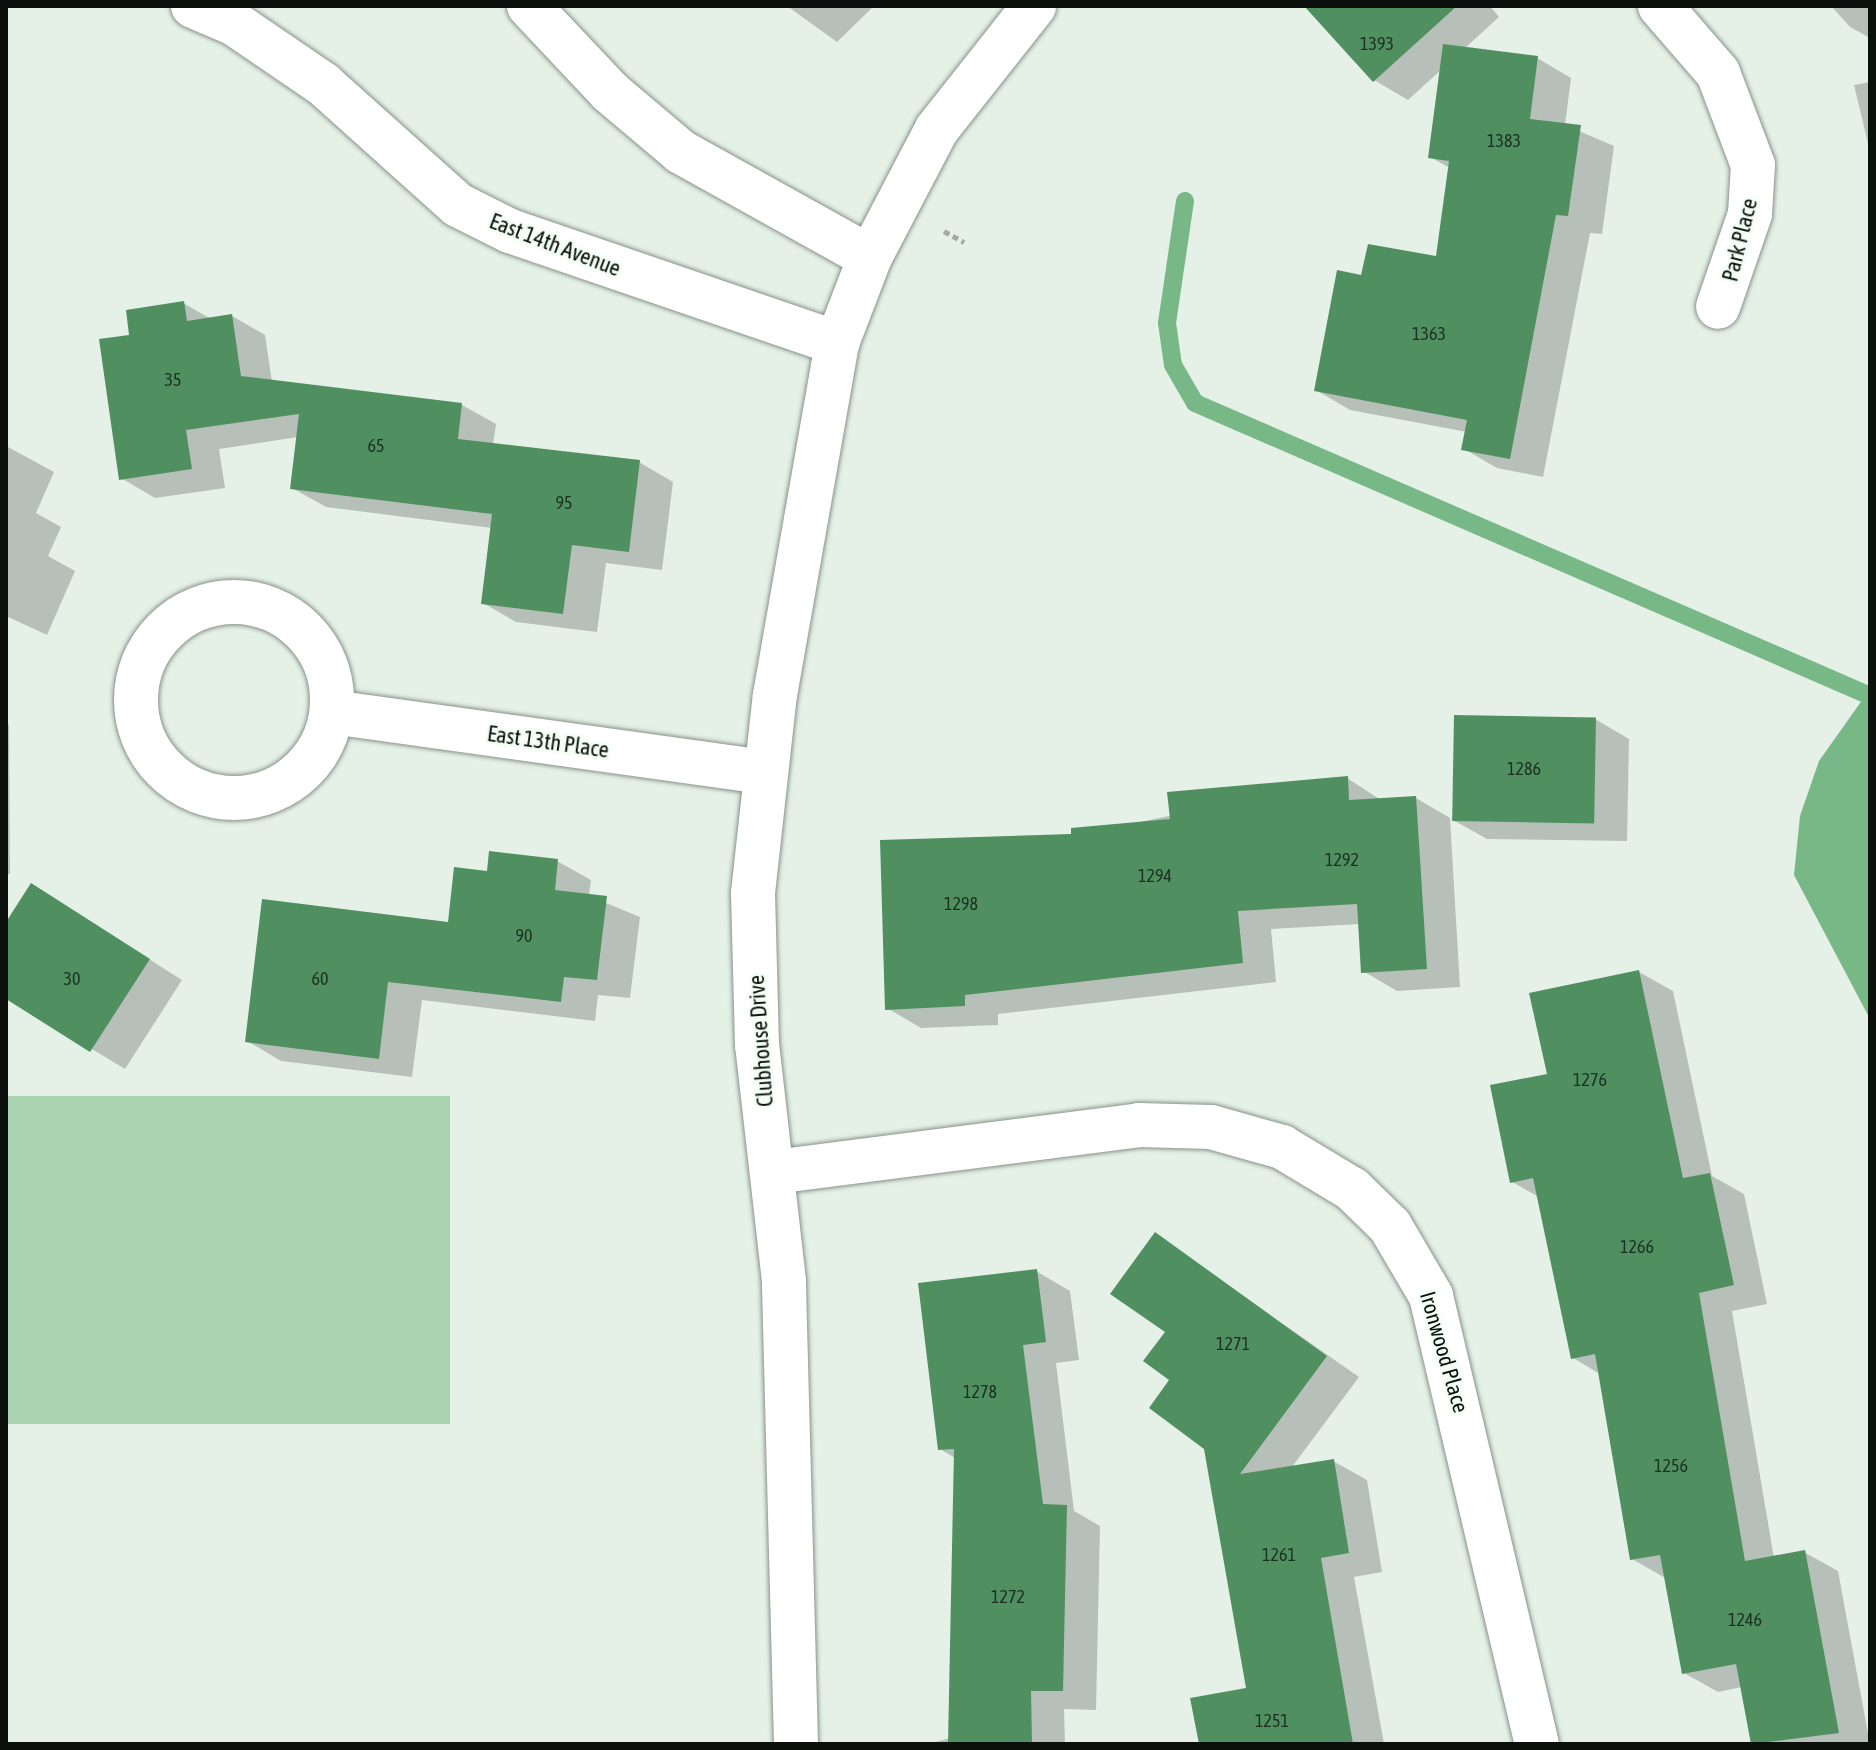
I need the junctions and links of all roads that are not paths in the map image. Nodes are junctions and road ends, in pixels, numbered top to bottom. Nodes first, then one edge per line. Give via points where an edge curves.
1 (193, 6) edge
2 (529, 6) edge
3 (1034, 6) edge
4 (1660, 6) edge
5 (870, 257) junction
6 (1718, 307) dead end
7 (837, 343) junction
8 (332, 712) junction
9 (765, 772) junction
10 (774, 1172) junction
11 (796, 1744) edge
12 (1537, 1744) edge

1 - 7 street, East 14th Avenue via 235,24 323,84 458,205 510,231
2 - 5 street via 610,92 681,152
3 - 5 street via 937,129
4 - 6 street, Park Place via 1718,73 1753,165 1750,214
5 - 7 street
7 - 9 street, Clubhouse Drive
8 - 8 street via 330,676 316,646 290,619 254,604 217,604 181,617 145,657 136,684 135,713 148,750 169,775 200,792 234,798 269,792 297,776 320,749
8 - 9 street, East 13th Place
9 - 10 street, Clubhouse Drive via 753,893 757,1045
10 - 11 street, Clubhouse Drive via 794,1518
10 - 12 street, Ironwood Place via 1139,1125 1246,1135 1331,1173 1390,1226 1431,1296

